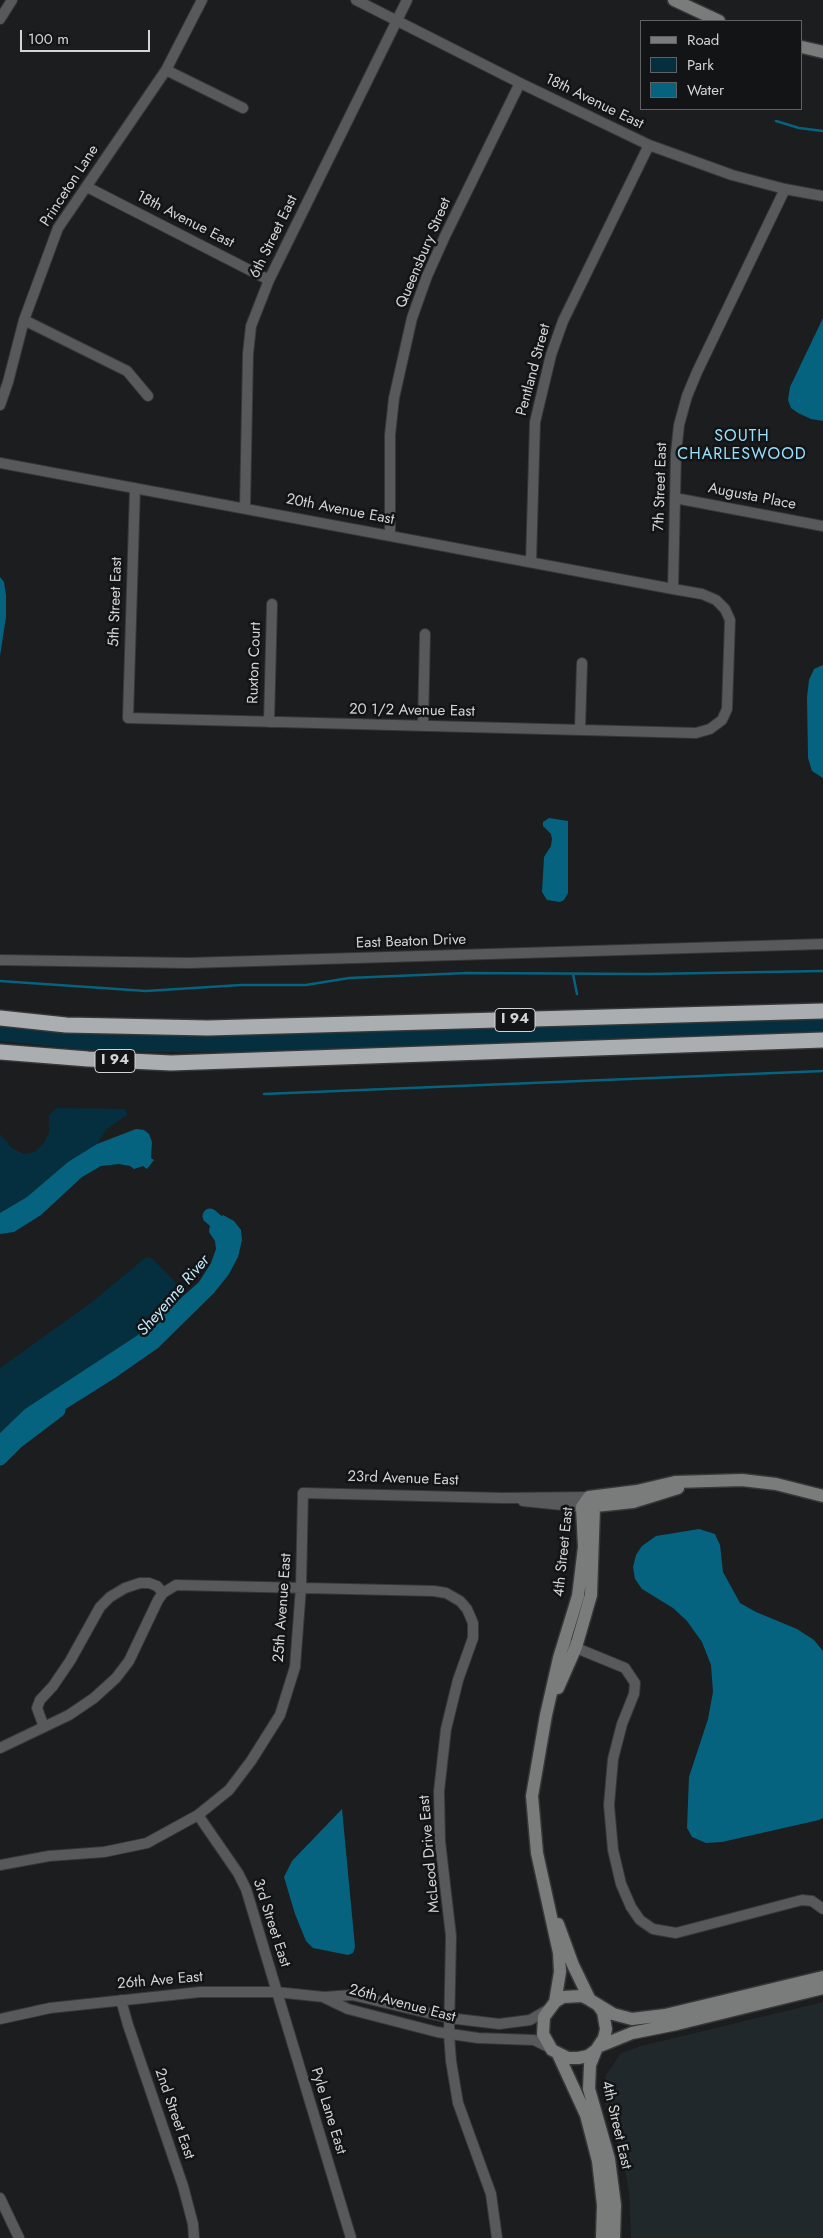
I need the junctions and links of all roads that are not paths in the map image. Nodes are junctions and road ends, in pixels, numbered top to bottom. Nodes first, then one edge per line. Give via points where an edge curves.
1 (12, 0) edge
2 (202, 0) edge
3 (356, 0) edge
4 (408, 0) edge
5 (674, 0) edge
6 (0, 19) edge
7 (717, 20) edge
8 (397, 21) junction
9 (803, 47) edge
10 (823, 52) edge
11 (166, 70) junction
12 (520, 83) junction
13 (243, 108) dead end
14 (649, 145) junction
15 (87, 187) junction
16 (785, 189) junction
17 (823, 196) edge
18 (269, 280) junction
19 (24, 320) junction
20 (148, 396) dead end
21 (0, 405) edge
22 (0, 463) edge
23 (135, 488) junction
24 (676, 498) junction
25 (245, 508) junction
26 (823, 526) edge
27 (390, 535) junction
28 (530, 562) junction
29 (674, 589) junction
30 (272, 604) dead end
31 (425, 634) dead end
32 (582, 663) dead end
33 (128, 718) joint
34 (269, 722) junction
35 (423, 726) junction
36 (580, 730) junction
37 (823, 944) edge
38 (0, 960) edge
39 (823, 1011) edge
40 (0, 1018) edge
41 (823, 1040) edge
42 (0, 1052) edge
43 (303, 1493) joint
44 (823, 1496) edge
45 (588, 1504) junction
46 (300, 1587) junction
47 (163, 1593) junction
48 (570, 1645) junction
49 (44, 1727) junction
50 (0, 1748) edge
51 (198, 1815) junction
52 (0, 1865) edge
53 (545, 1890) junction
54 (823, 1909) edge
55 (823, 1977) edge
56 (823, 1988) edge
57 (276, 1992) junction
58 (324, 1997) junction
59 (121, 2000) junction
60 (594, 2002) junction
61 (552, 2005) junction
62 (449, 2018) junction
63 (0, 2019) edge
64 (449, 2034) junction
65 (598, 2048) junction
66 (555, 2052) junction
67 (0, 2198) edge
68 (19, 2238) edge
69 (194, 2238) edge
70 (351, 2238) edge
71 (497, 2238) edge
72 (602, 2238) edge
73 (614, 2238) edge

1 - 6 street
2 - 11 street, Princeton Lane
3 - 8 street
4 - 8 street, 6th Street East
5 - 7 street
8 - 12 street, 18th Avenue East
8 - 18 street, 6th Street East
9 - 10 street
11 - 13 street
11 - 15 street, Princeton Lane
12 - 14 street, 18th Avenue East
12 - 27 street, Queensbury Street via 441,244 412,318 394,398 390,435
14 - 16 street, 18th Avenue East via 724,172
14 - 28 street, Pentland Street via 563,321 551,355 535,422
15 - 18 street, 18th Avenue East
15 - 19 street, Princeton Lane via 58,228
16 - 17 street
16 - 24 street, 7th Street East via 687,396 679,425
18 - 25 street, 6th Street East via 251,326 248,354
19 - 20 street via 127,371
19 - 21 street, Princeton Lane
22 - 23 street, 20th Avenue East
23 - 25 street, 20th Avenue East
23 - 33 street, 5th Street East
24 - 26 street, Augusta Place
24 - 29 street, 7th Street East
25 - 27 street, 20th Avenue East
27 - 28 street, 20th Avenue East
28 - 29 street, 20th Avenue East
29 - 36 street, 20 1/2 Avenue East via 716,600 730,620 727,708 722,720 710,729 696,733
30 - 34 street, Ruxton Court
31 - 35 street
32 - 36 street
33 - 34 street, 20 1/2 Avenue East
34 - 35 street, 20 1/2 Avenue East
35 - 36 street, 20 1/2 Avenue East
37 - 38 street, East Beaton Drive via 188,964
39 - 40 highway, I 94 via 208,1028 66,1025
41 - 42 highway, I 94 via 171,1063
43 - 45 street, 23rd Avenue East via 502,1498
43 - 46 street, 25th Avenue East
44 - 45 street, 23rd Avenue East via 776,1484 742,1480 670,1482
45 - 48 street, 4th Street East via 591,1595
46 - 47 street, McLeod Drive East via 184,1584
46 - 51 street, 25th Avenue East via 295,1667 280,1715 229,1790
46 - 62 street, McLeod Drive East via 440,1591 460,1601 473,1623 473,1638 446,1729 439,1791 440,1841 452,1944
47 - 49 street via 138,1645 116,1678 94,1698
47 - 49 street via 157,1586 140,1583 110,1596 100,1607 70,1661 40,1700 37,1708
48 - 53 street, 4th Street East via 546,1715 532,1796 537,1853
48 - 54 street via 624,1668 635,1683 613,1759 609,1805 613,1850 621,1884 630,1907 640,1920 653,1929 676,1933 802,1900 812,1901
49 - 50 street
51 - 52 street, 25th Avenue East via 147,1842 104,1852 49,1856
51 - 57 street, 3rd Street East via 243,1882
53 - 60 street, 4th Street East via 574,1965
53 - 61 street, 4th Street East via 559,1953 560,1972
55 - 60 street via 665,2015 632,2019 613,2014
56 - 65 street via 632,2033
57 - 58 street, 26th Ave East
57 - 59 street, 26th Ave East via 200,1992
57 - 70 street, Pyle Lane East
58 - 62 street, 26th Avenue East via 352,1995
58 - 64 street, 26th Avenue East via 348,2009
59 - 63 street, 26th Ave East via 50,2008
59 - 69 street, 2nd Street East via 183,2186 194,2224
60 - 61 street via 572,1995
60 - 65 street via 606,2021 604,2038
61 - 62 street, 26th Avenue East via 530,2020 499,2024
61 - 66 street via 544,2016 544,2034
62 - 64 street, McLeod Drive East
64 - 66 street, 26th Avenue East via 534,2040
64 - 71 street, McLeod Drive East via 458,2103 491,2194
65 - 66 street via 588,2056 578,2058 568,2058
65 - 73 street, 4th Street East via 590,2065 588,2089 609,2159 615,2205
66 - 72 street, 4th Street East via 586,2115 598,2162 603,2205
67 - 68 street

